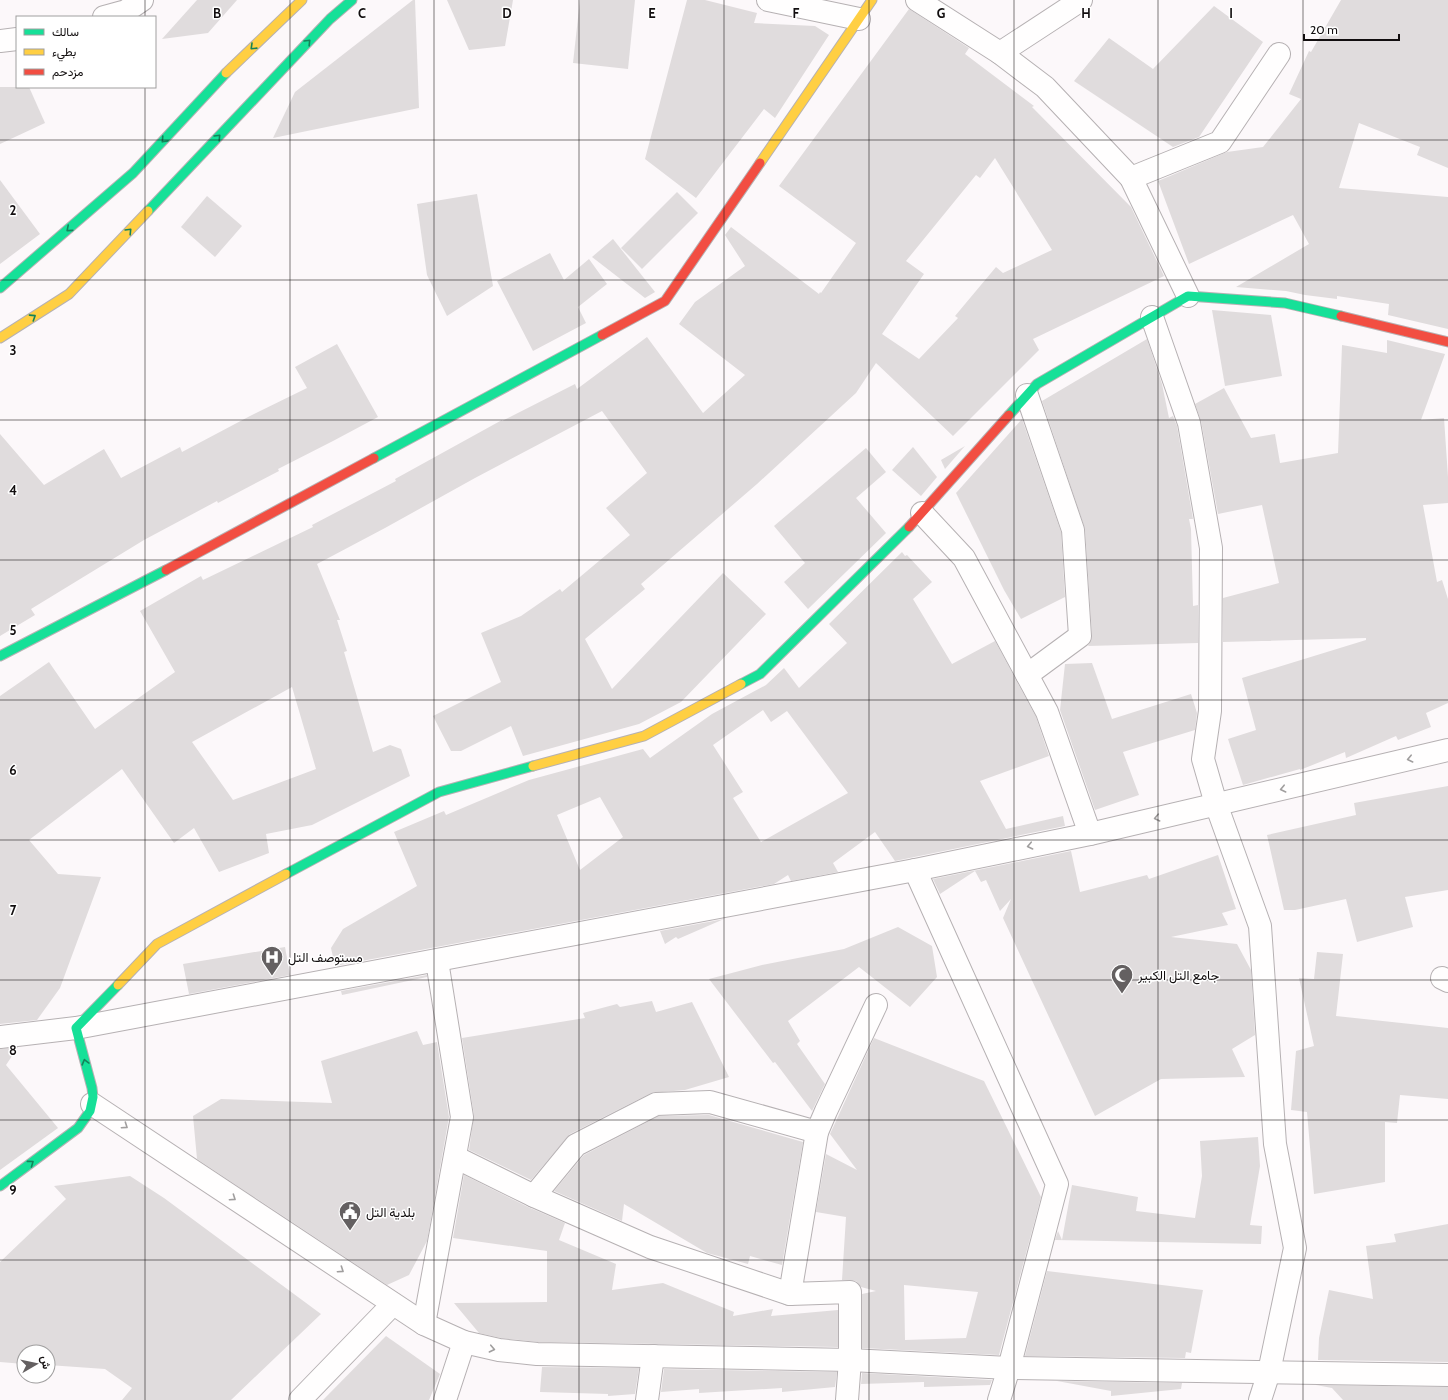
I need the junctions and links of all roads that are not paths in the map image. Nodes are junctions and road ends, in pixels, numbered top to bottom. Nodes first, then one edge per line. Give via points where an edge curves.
1 (142, 0) edge
2 (302, 0) edge
3 (352, 0) edge
4 (768, 0) edge
5 (872, 0) edge
6 (917, 0) edge
7 (1081, 0) edge
8 (108, 16) edge
9 (859, 19) junction
10 (16, 39) edge
11 (0, 41) edge
12 (1000, 54) junction
13 (1279, 54) dead end
14 (1131, 178) junction
15 (0, 288) edge
16 (1188, 296) junction
17 (1152, 318) junction
18 (0, 338) edge
19 (1448, 342) edge
20 (1027, 395) junction
21 (922, 513) junction
22 (0, 656) edge
23 (1027, 675) junction
24 (1448, 750) edge
25 (1216, 804) junction
26 (1090, 834) junction
27 (915, 870) junction
28 (437, 961) junction
29 (876, 1005) dead end
30 (76, 1028) junction
31 (0, 1037) edge
32 (92, 1104) junction
33 (817, 1132) junction
34 (455, 1157) junction
35 (0, 1186) edge
36 (534, 1196) junction
37 (790, 1294) junction
38 (392, 1304) junction
39 (424, 1324) junction
40 (464, 1342) junction
41 (653, 1356) junction
42 (850, 1360) junction
43 (1009, 1368) junction
44 (1269, 1372) junction
45 (1448, 1375) edge
46 (300, 1400) edge
47 (445, 1400) edge
48 (647, 1400) edge
49 (847, 1400) edge
50 (999, 1400) edge
51 (1260, 1400) edge

1 - 8 street via 126,11
2 -> 15 main road via 224,75 133,173
18 -> 3 main road via 69,294 330,19
4 - 9 street
5 - 9 main road
6 - 12 street
7 - 12 street
9 - 22 main road via 665,301 116,597
10 - 11 street
12 - 14 street via 1044,87
13 - 14 street via 1220,142
14 - 16 street
16 - 17 main road
16 - 19 main road via 1285,303
17 - 20 main road via 1037,384
17 - 25 street via 1189,422 1211,548 1210,711 1203,759
20 - 21 main road
20 - 23 street via 1073,530 1080,636
21 - 23 street via 964,558
21 - 30 main road via 760,674 644,736 439,792 157,944
23 - 26 street via 1047,712
24 -> 25 street
25 -> 26 street
25 - 44 street via 1260,926 1275,1144 1295,1248
26 -> 27 street
27 - 28 street
27 - 43 street via 1057,1184
28 - 30 street
28 - 34 street via 462,1117
29 - 33 street
30 - 31 street
32 -> 30 main road via 93,1091
35 -> 32 main road via 78,1128 88,1116
32 -> 38 street
33 - 36 street via 710,1102 656,1104 576,1145
33 - 37 street
34 - 36 street
34 - 39 street
36 - 37 street via 650,1247
37 - 42 street via 850,1292
38 - 39 street
38 - 46 street
39 - 40 street
40 -> 41 street via 499,1350 537,1354
40 - 47 street
41 - 42 street
41 - 48 street
42 - 43 street
42 - 49 street
43 - 44 street
43 - 50 street
44 - 45 street
44 - 51 street

